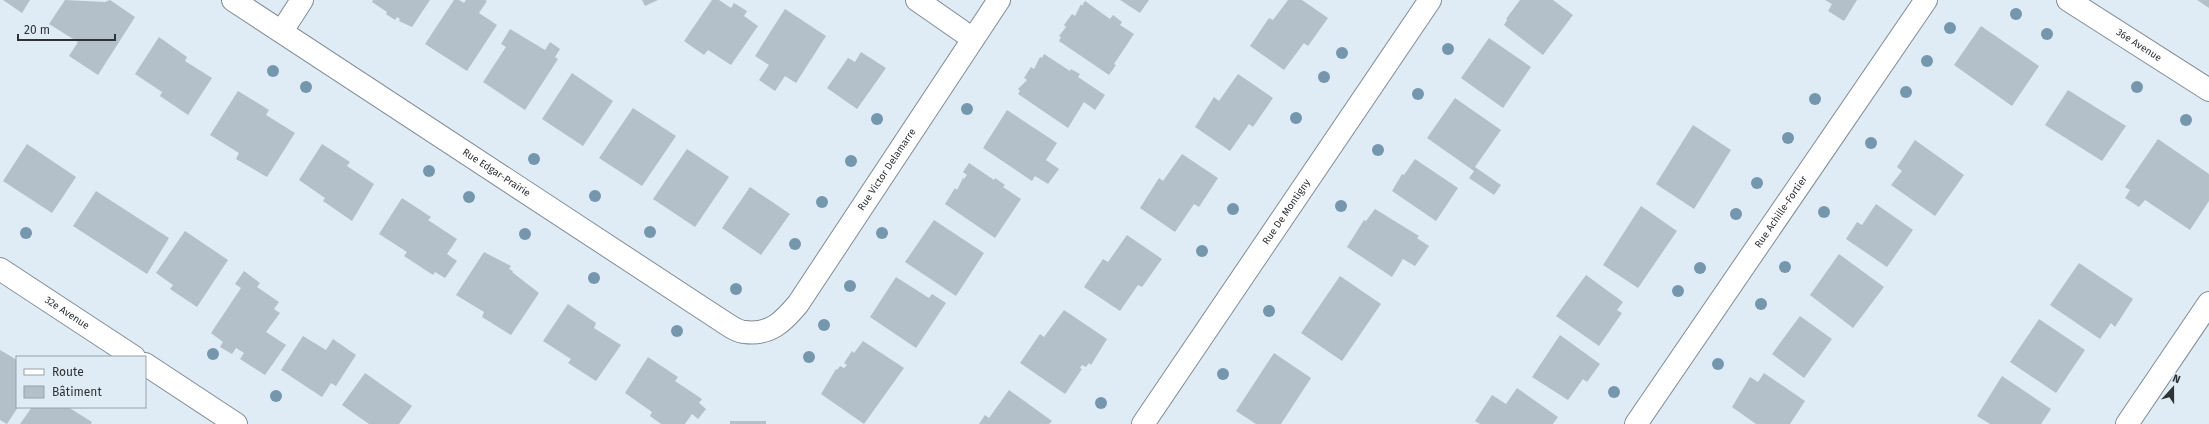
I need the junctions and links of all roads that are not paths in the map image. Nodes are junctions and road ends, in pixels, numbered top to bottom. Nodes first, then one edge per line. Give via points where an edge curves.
1 (233, 0) edge
2 (302, 0) edge
3 (917, 0) edge
4 (999, 0) edge
5 (1430, 0) edge
6 (1926, 0) edge
7 (2068, 0) edge
8 (282, 31) junction
9 (973, 39) junction
10 (2209, 90) edge
11 (0, 269) edge
12 (2209, 304) edge
13 (765, 331) joint
14 (132, 356) edge
15 (146, 365) edge
16 (236, 424) edge
17 (1143, 424) edge
18 (1636, 424) edge
19 (2127, 424) edge

1 - 8 street, Rue Edgar-Prairie
2 - 8 street
3 - 9 street
4 - 9 street, Rue Victor Delamarre
5 - 17 street, Rue De Montigny
6 - 18 street, Rue Achille-Fortier
7 - 10 street, 36e Avenue
8 - 13 street, Rue Edgar-Prairie via 722,321 744,332
9 - 13 street, Rue Victor Delamarre via 798,304 783,322
11 - 14 street, 32e Avenue
12 - 19 street
15 - 16 street

